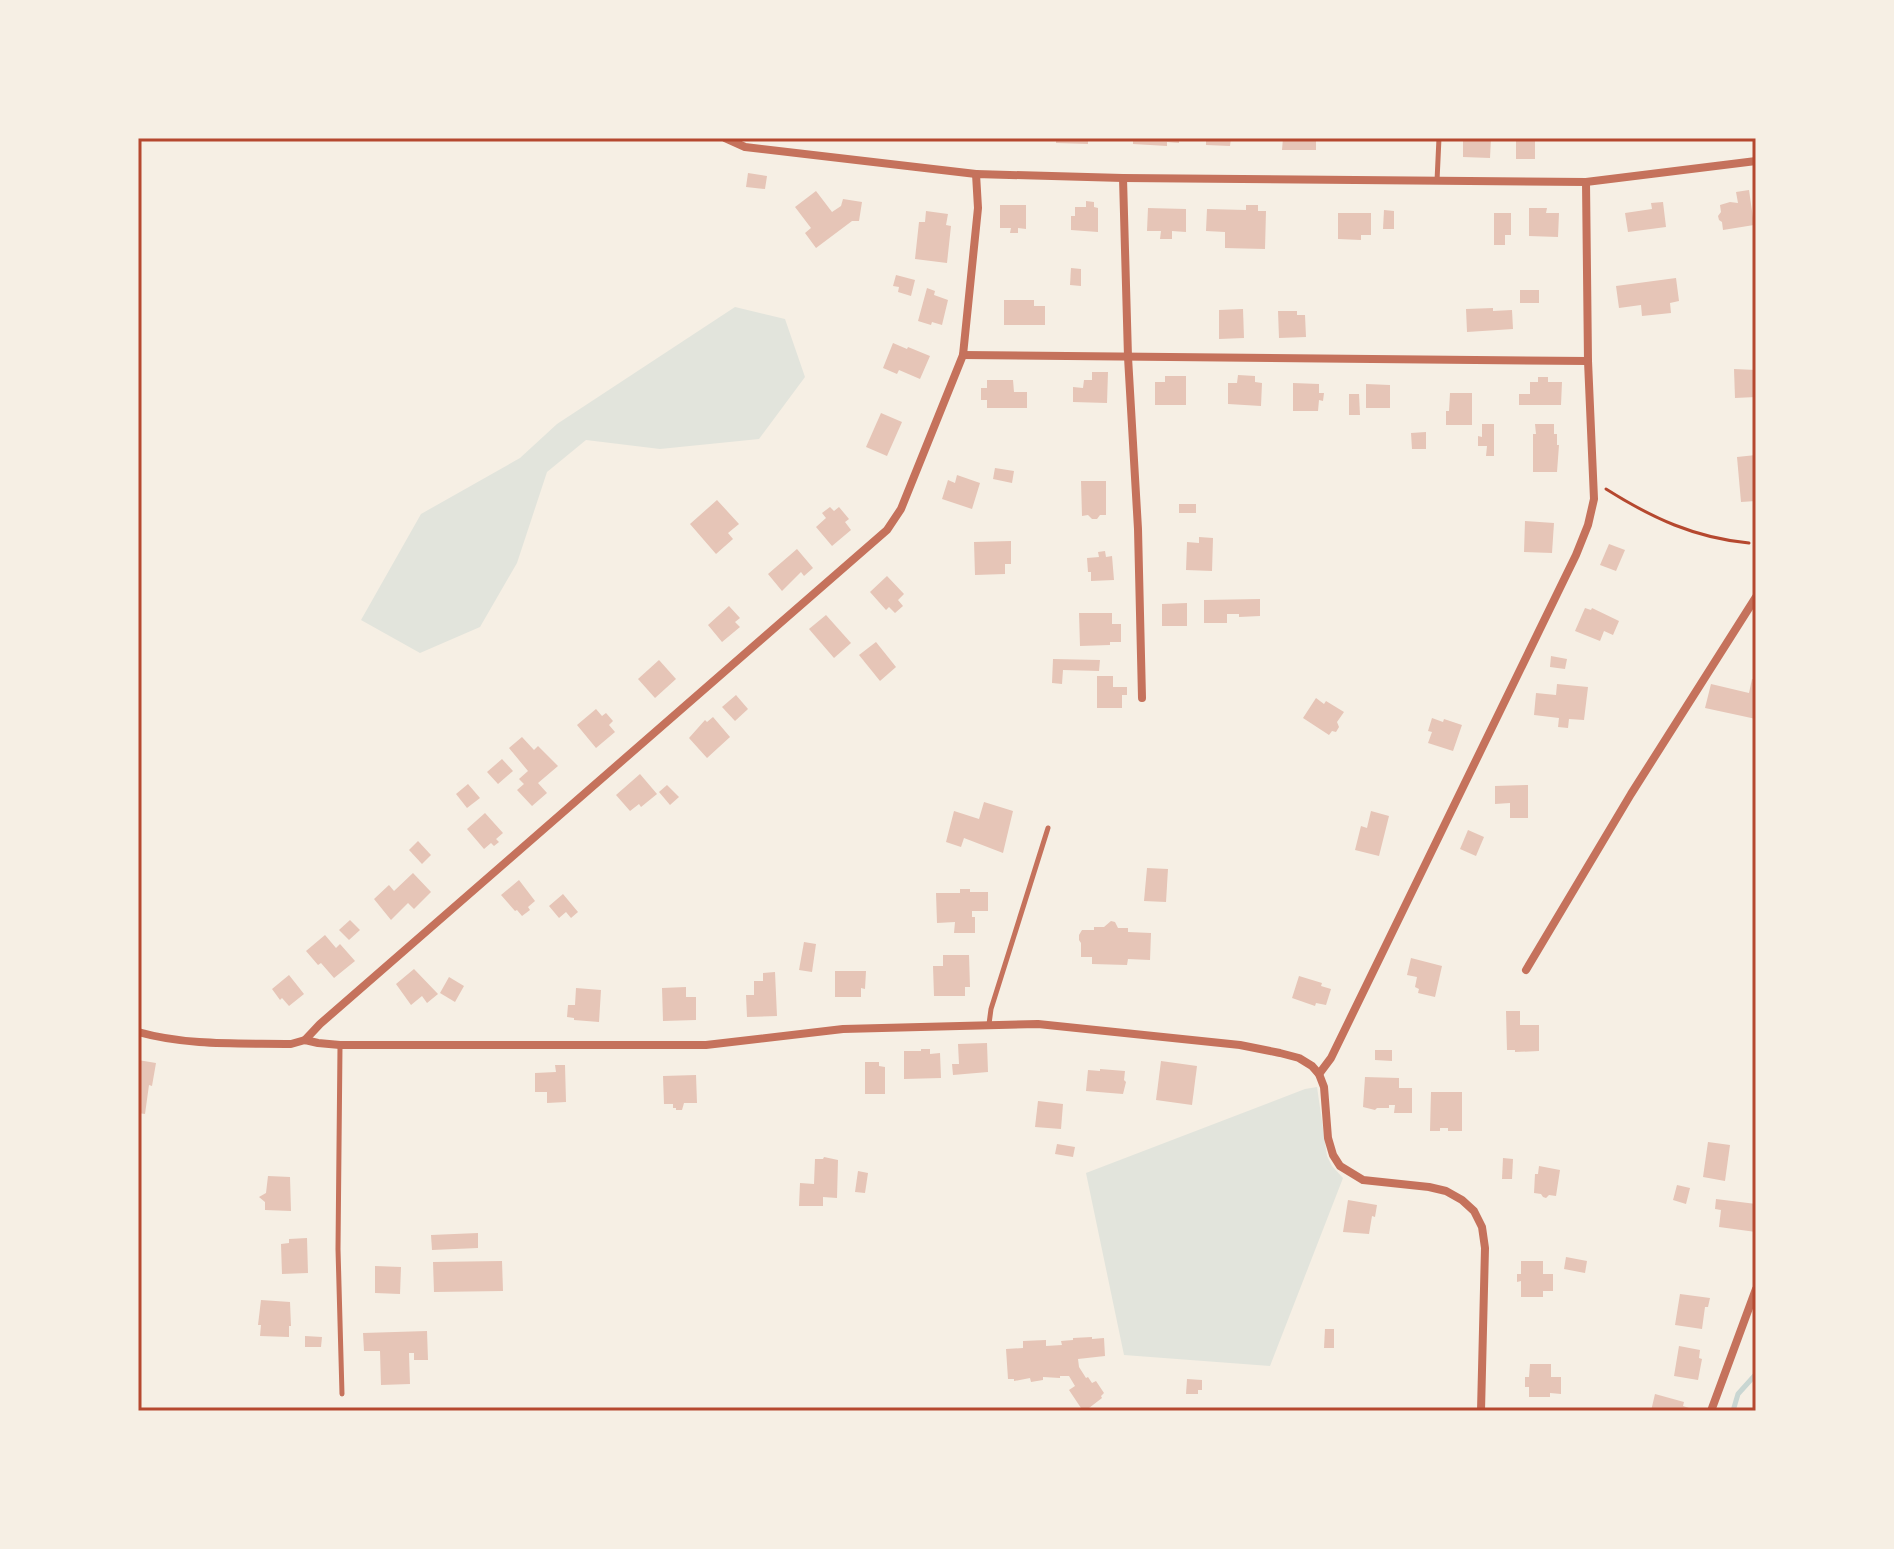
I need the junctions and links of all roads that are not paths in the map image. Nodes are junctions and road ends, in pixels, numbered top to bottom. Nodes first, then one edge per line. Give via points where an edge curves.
1 (725, 138) edge
2 (1439, 138) edge
3 (1756, 161) edge
4 (976, 174) junction
5 (1123, 178) junction
6 (1437, 181) junction
7 (1586, 182) junction
8 (963, 355) junction
9 (1128, 357) junction
10 (1588, 361) junction
11 (1756, 597) edge
12 (1142, 698) dead end
13 (1048, 828) dead end
14 (1526, 970) dead end
15 (989, 1024) junction
16 (138, 1032) edge
17 (305, 1040) junction
18 (340, 1045) junction
19 (1319, 1074) junction
20 (1756, 1289) edge
21 (342, 1394) dead end
22 (1481, 1411) edge
23 (1711, 1411) edge

1 - 4 street via 745,147
2 - 6 lane
3 - 7 street
4 - 5 street
4 - 8 street via 978,208
5 - 6 street
5 - 9 street
6 - 7 street
7 - 10 street
8 - 9 street
8 - 17 street via 901,509 887,530
9 - 10 street
9 - 12 street
10 - 19 street via 1594,499 1588,525
11 - 14 street
13 - 15 lane
15 - 18 street via 843,1029 706,1045
15 - 19 street via 1038,1024 1240,1045 1299,1058
16 - 17 street via 195,1043
17 - 18 street
18 - 21 lane
19 - 22 street via 1328,1138 1340,1166 1363,1180 1446,1191 1474,1211 1482,1227
20 - 23 street

